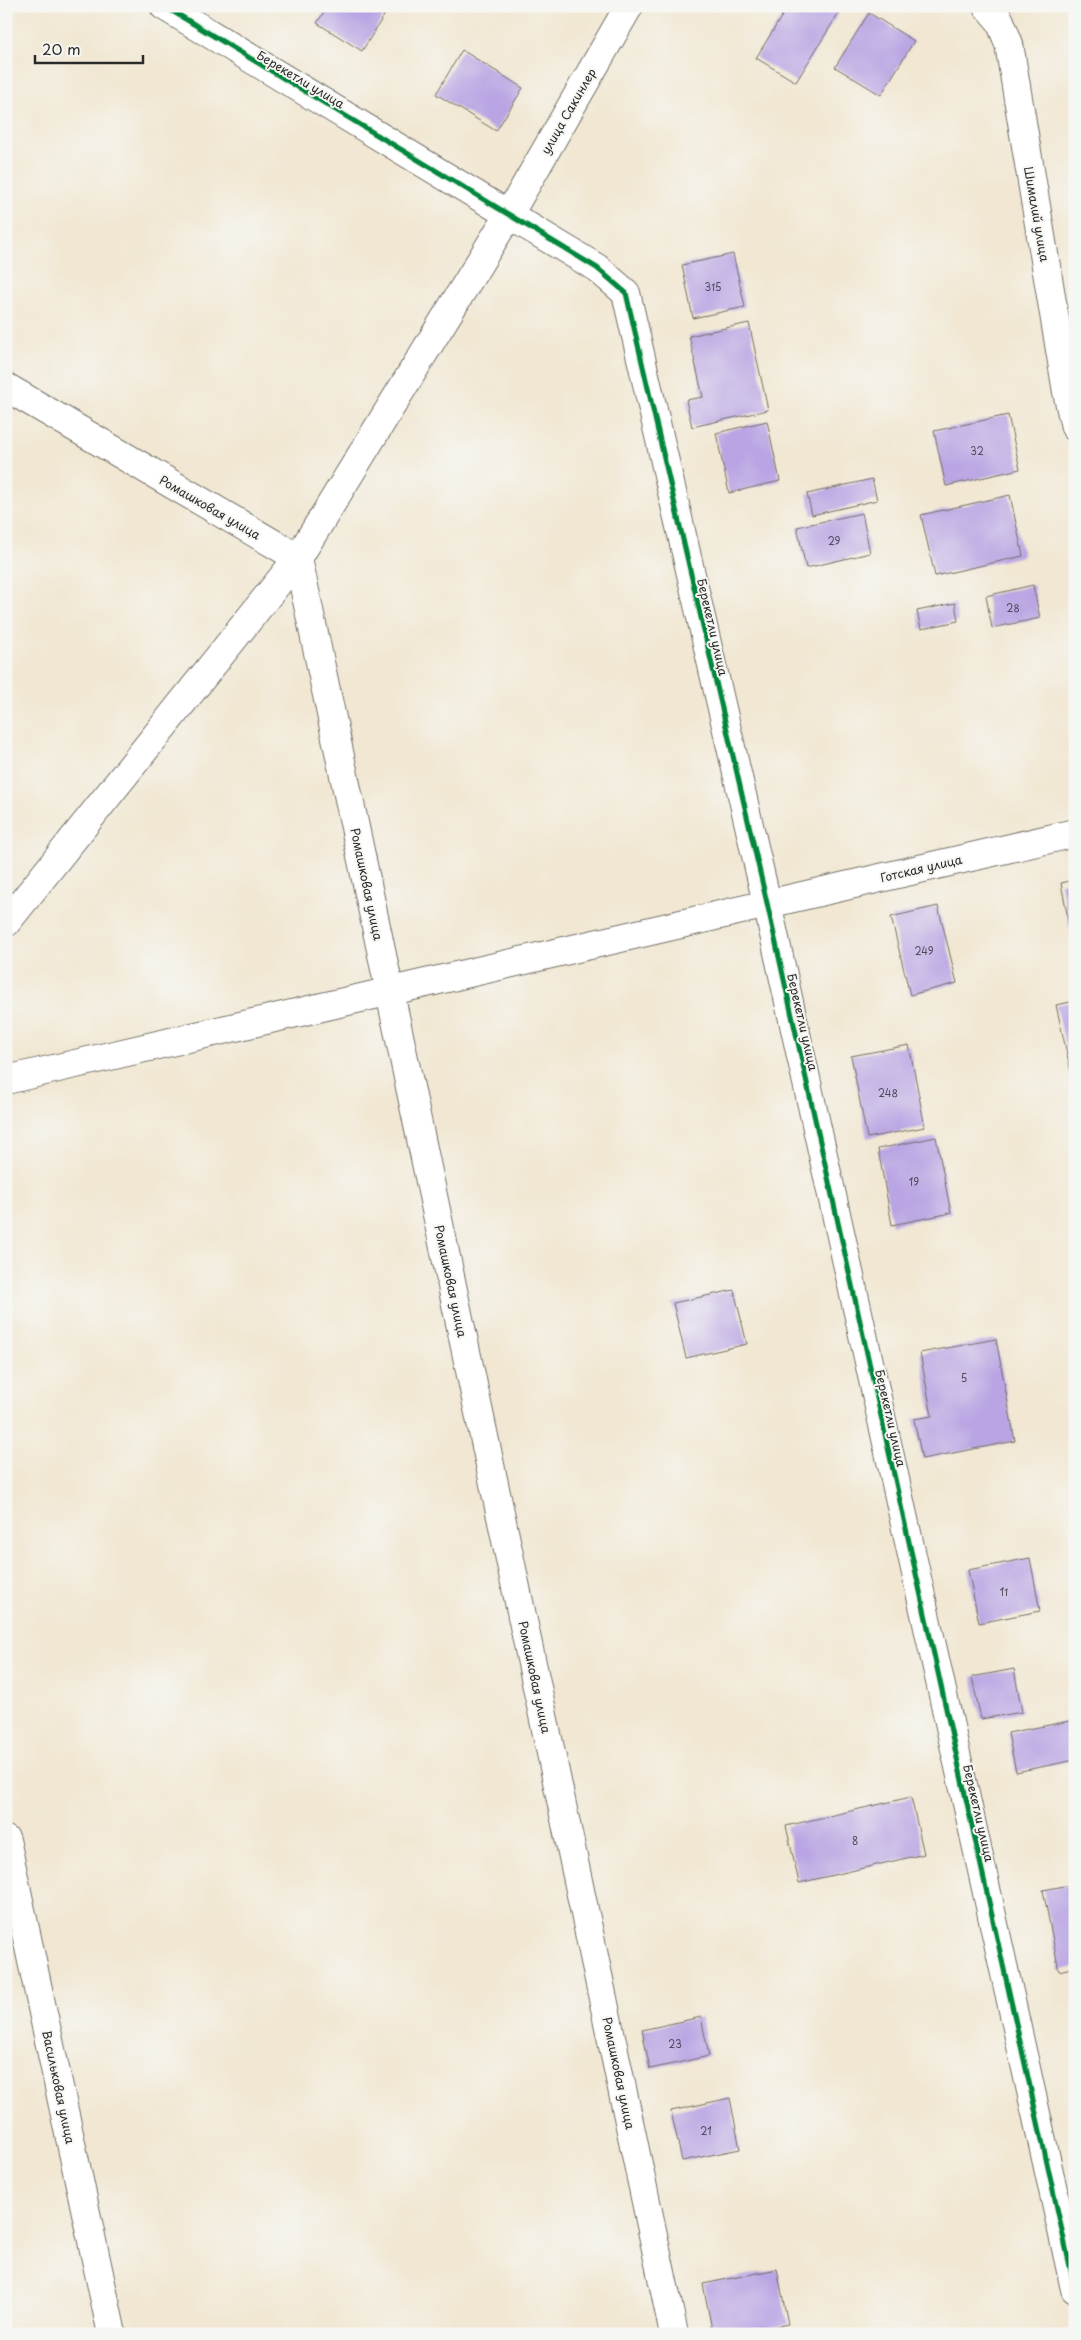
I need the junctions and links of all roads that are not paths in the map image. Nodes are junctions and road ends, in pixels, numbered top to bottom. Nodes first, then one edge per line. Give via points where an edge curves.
1 (164, 6) edge
2 (629, 6) edge
3 (987, 6) edge
4 (508, 216) junction
5 (6, 387) edge
6 (1075, 427) edge
7 (298, 558) junction
8 (1075, 833) edge
9 (767, 903) junction
10 (6, 923) edge
11 (390, 991) junction
12 (6, 1080) edge
13 (6, 1840) edge
14 (1075, 2289) edge
15 (112, 2334) edge
16 (674, 2334) edge

1 - 4 street, Берекетли улица
2 - 4 street, улица Сакинлер
3 - 6 street, Шималий улица via 1000,21 1009,44
4 - 7 street, улица Сакинлер
4 - 9 street, Берекетли улица via 597,268 626,293
5 - 7 street, Ромашковая улица
7 - 10 street, улица Сакинлер
7 - 11 street, Ромашковая улица
8 - 9 street, Готская улица
9 - 11 street, Готская улица
9 - 14 street, Берекетли улица
11 - 12 street, Готская улица
11 - 16 street, Ромашковая улица
13 - 15 street, Васильковая улица

